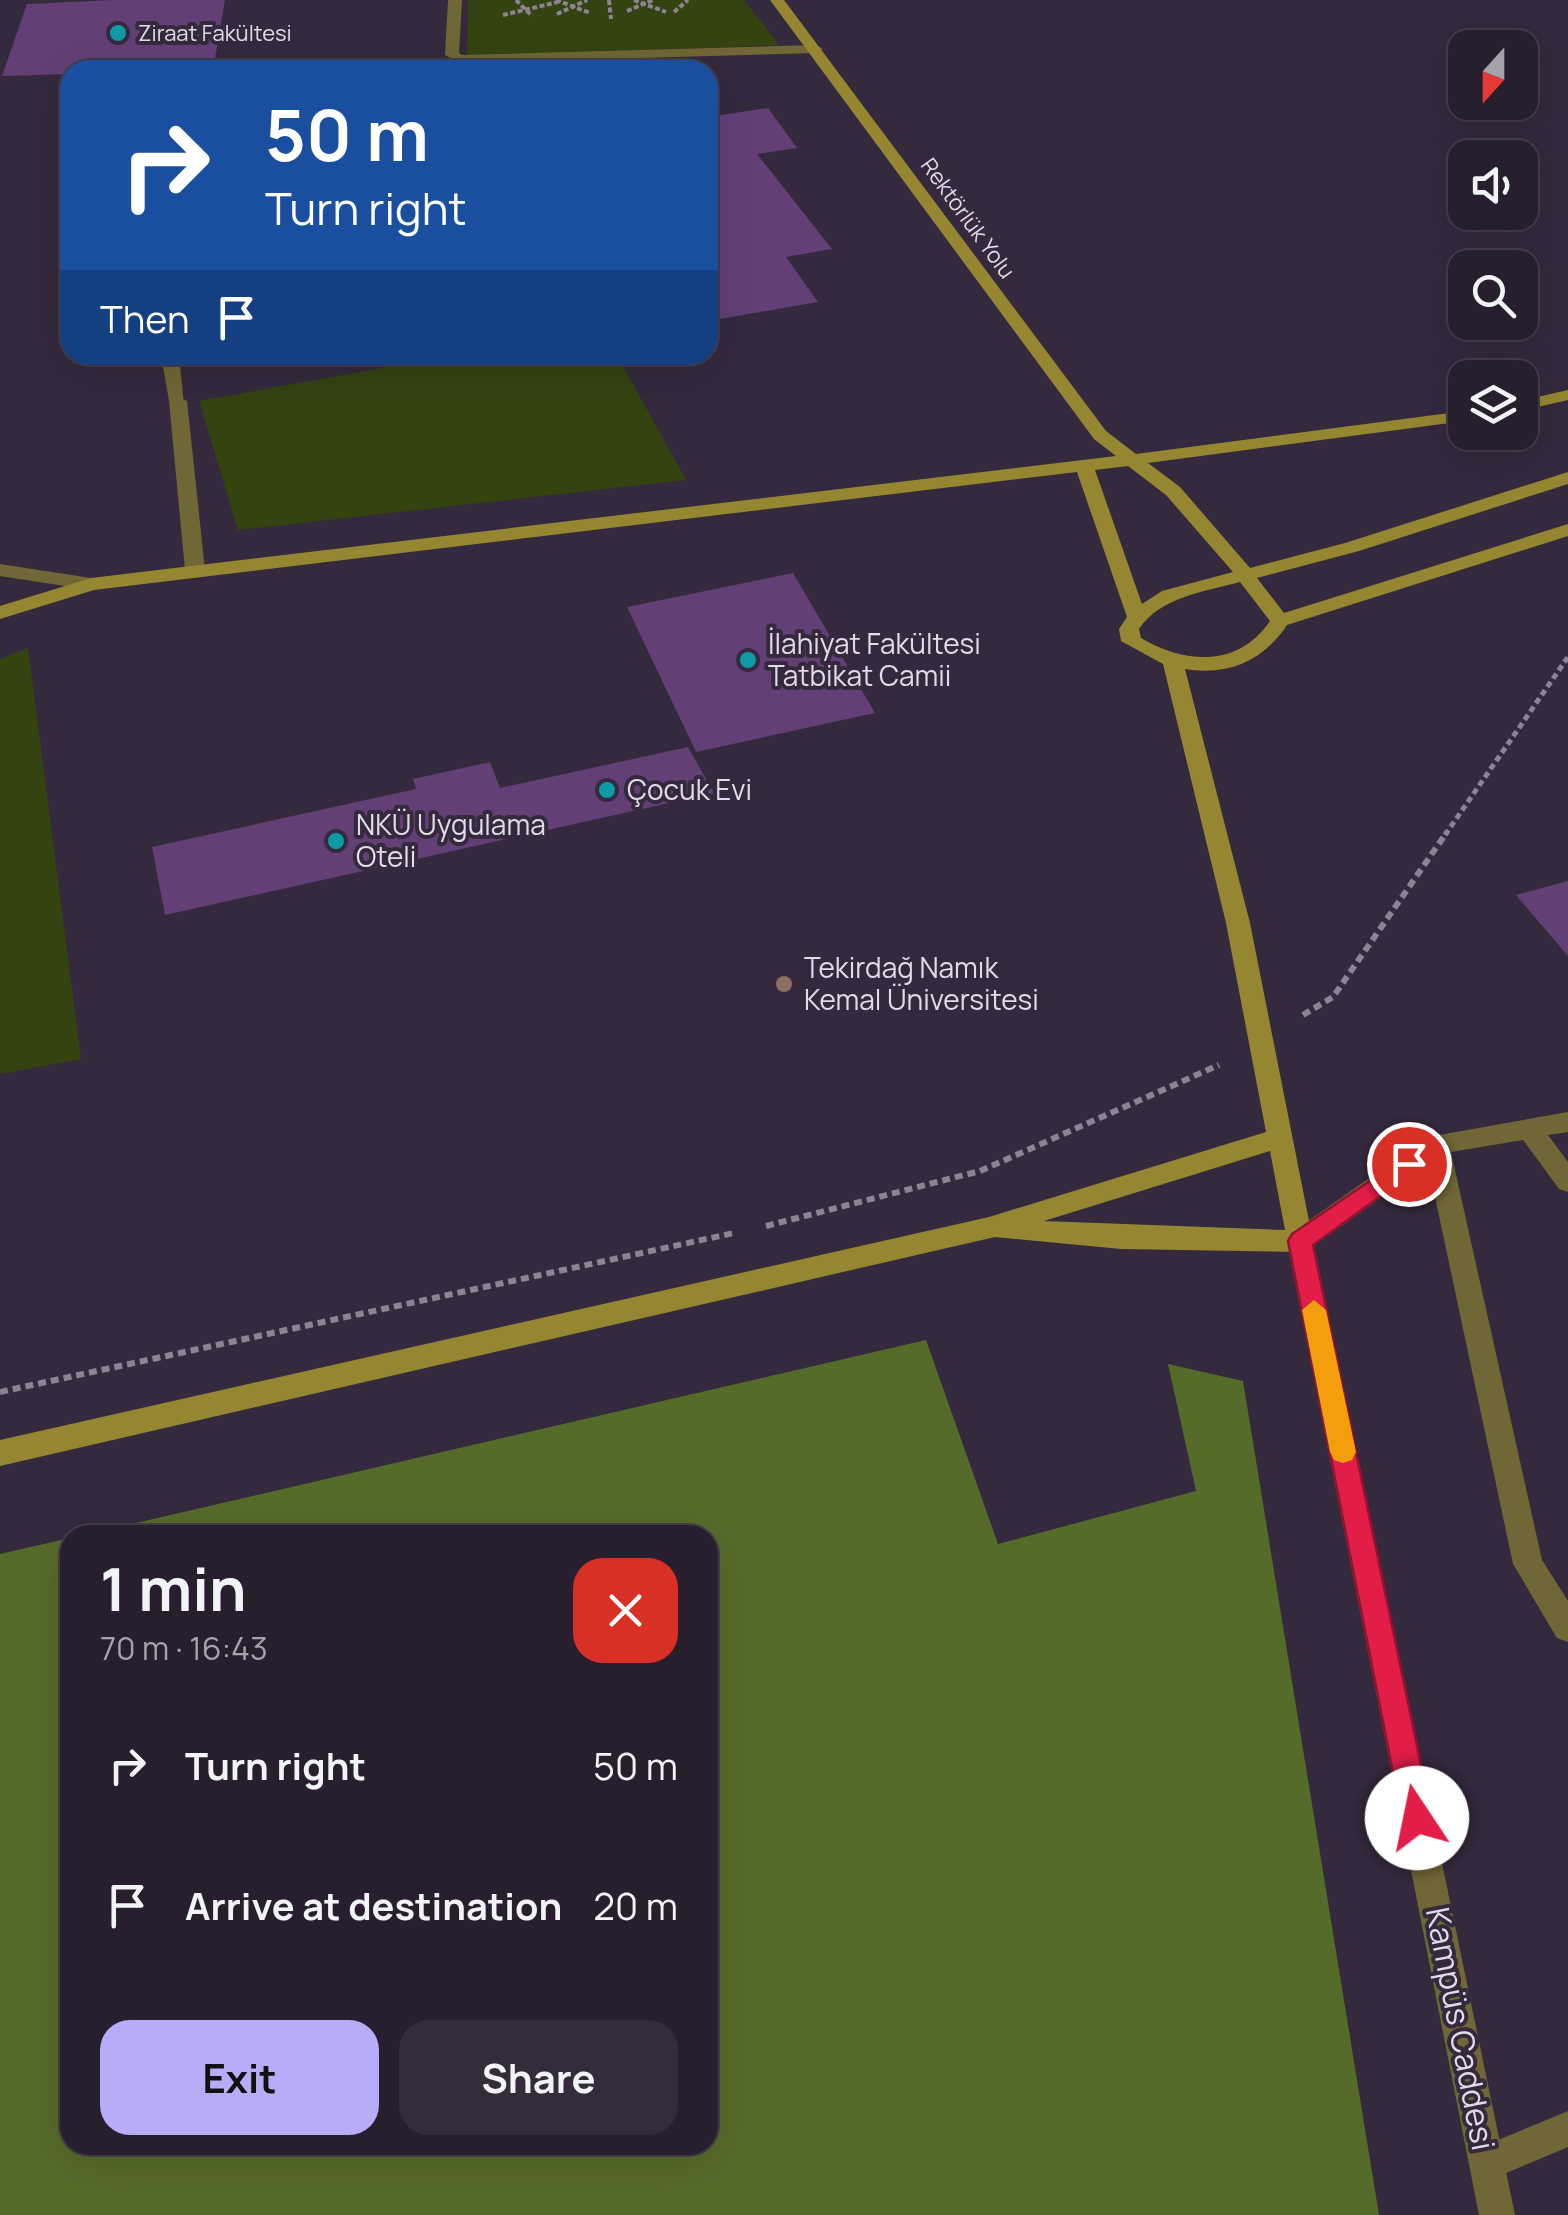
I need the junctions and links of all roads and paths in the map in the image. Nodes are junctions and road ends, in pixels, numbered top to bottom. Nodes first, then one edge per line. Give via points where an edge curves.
1 (455, 0) edge
2 (556, 0) edge
3 (653, 0) edge
4 (777, 0) edge
5 (816, 49) junction
6 (172, 365) edge
7 (1568, 396) edge
8 (1538, 402) edge
9 (1448, 418) edge
10 (1126, 458) junction
11 (1084, 466) junction
12 (1568, 478) edge
13 (1568, 530) edge
14 (0, 570) edge
15 (195, 570) junction
16 (1246, 577) junction
17 (91, 584) junction
18 (0, 613) edge
19 (1136, 616) junction
20 (1280, 621) junction
21 (1568, 657) edge
22 (1173, 662) junction
23 (1260, 1040) junction
24 (1568, 1122) edge
25 (1529, 1128) junction
26 (1279, 1138) junction
27 (1437, 1144) junction
28 (1568, 1182) edge
29 (762, 1227) dead end
30 (989, 1228) junction
31 (742, 1232) dead end
32 (1300, 1241) junction
33 (0, 1392) edge
34 (0, 1454) edge
35 (1568, 1626) edge
36 (1568, 2129) edge
37 (1487, 2163) junction
38 (1497, 2215) edge

1 - 5 street via 452,55 460,58
2 - 3 path via 604,14
4 - 5 street, Rektörlük Yolu
5 - 10 street, Rektörlük Yolu via 1100,434
6 - 15 street
7 - 8 street
9 - 10 street
10 - 11 street
10 - 16 street, Rektörlük Yolu via 1173,491
11 - 15 street
11 - 19 street
12 - 16 street
13 - 20 street
14 - 17 street
15 - 17 street
16 - 19 street via 1169,595
16 - 20 street, Rektörlük Yolu
17 - 18 street
19 - 22 street via 1131,642
20 - 22 street via 1271,640 1236,661
21 - 23 path via 1333,997
22 - 23 street, Kampüs Caddesi
23 - 26 street, Kampüs Caddesi
23 - 29 path via 1211,1070 980,1171
24 - 25 street
25 - 27 street
25 - 28 street
26 - 30 street
26 - 32 street, Kampüs Caddesi
27 - 32 street
27 - 35 street via 1528,1564
30 - 32 street
30 - 34 street
31 - 33 path
32 - 37 street, Kampüs Caddesi
36 - 37 street
37 - 38 street, Kampüs Caddesi

